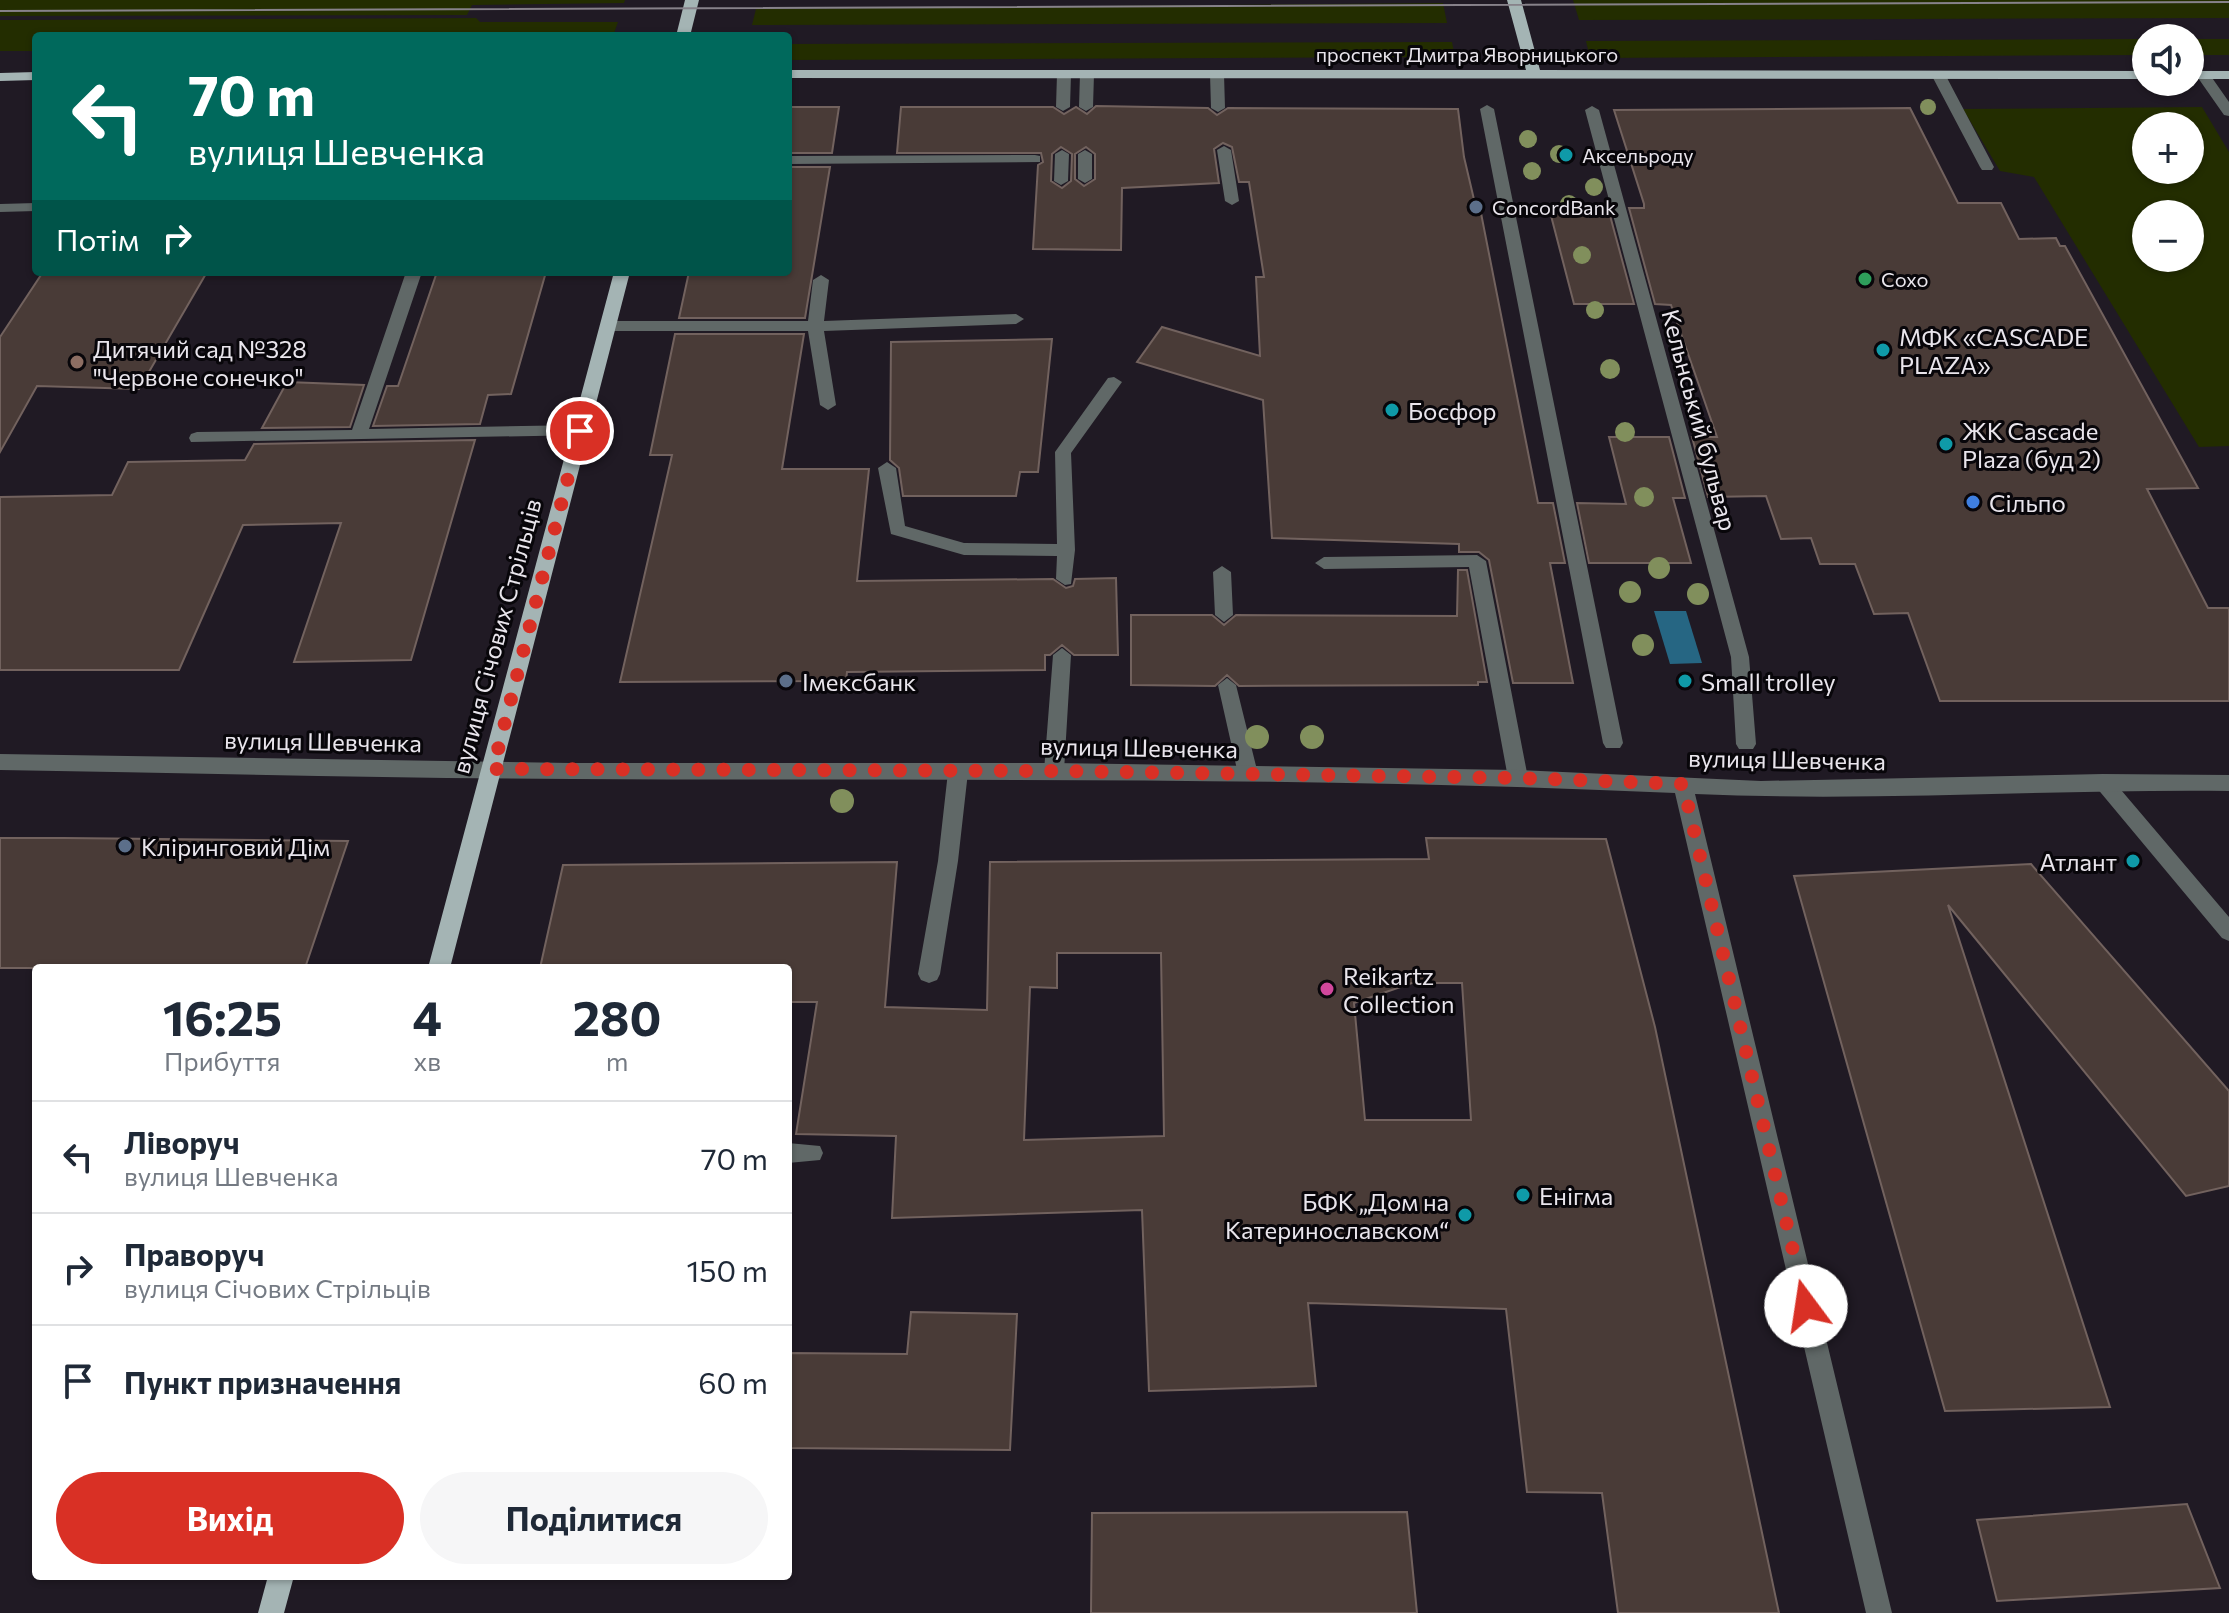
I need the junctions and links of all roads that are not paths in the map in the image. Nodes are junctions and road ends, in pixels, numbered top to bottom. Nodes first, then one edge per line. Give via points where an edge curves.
1 (692, 0) edge
2 (1514, 0) edge
3 (684, 32) edge
4 (792, 74) edge
5 (1064, 74) junction
6 (1087, 74) junction
7 (1217, 74) junction
8 (1534, 74) junction
9 (2132, 75) edge
10 (2204, 75) edge
11 (2229, 75) edge
12 (32, 76) edge
13 (1939, 76) junction
14 (0, 77) edge
15 (2204, 83) edge
16 (1063, 107) dead end
17 (1086, 107) dead end
18 (1218, 108) dead end
19 (1487, 109) dead end
20 (1592, 110) dead end
21 (2229, 112) edge
22 (1224, 150) dead end
23 (1062, 154) dead end
24 (1085, 154) dead end
25 (1035, 159) dead end
26 (792, 160) edge
27 (1987, 167) dead end
28 (1085, 179) dead end
29 (1061, 181) dead end
30 (1232, 201) dead end
31 (32, 207) edge
32 (0, 208) edge
33 (413, 276) edge
34 (621, 276) edge
35 (821, 280) dead end
36 (1016, 319) dead end
37 (608, 326) junction
38 (815, 326) junction
39 (1114, 382) dead end
40 (828, 405) dead end
41 (580, 431) junction
42 (359, 434) junction
43 (197, 438) dead end
44 (887, 468) dead end
45 (1066, 550) junction
46 (1324, 563) dead end
47 (1222, 572) dead end
48 (1065, 579) dead end
49 (1224, 615) dead end
50 (1062, 655) dead end
51 (1227, 685) dead end
52 (1613, 743) dead end
53 (1746, 744) dead end
54 (0, 762) edge
55 (493, 769) junction
56 (1054, 771) junction
57 (958, 772) junction
58 (1248, 774) junction
59 (1518, 778) junction
60 (2103, 782) junction
61 (2229, 783) edge
62 (1683, 784) junction
63 (2229, 932) edge
64 (440, 964) edge
65 (929, 974) dead end
66 (792, 1153) edge
67 (812, 1153) dead end
68 (280, 1580) edge
69 (271, 1613) edge
70 (1879, 1613) edge

1 - 3 main road
2 - 8 main road
4 - 5 main road, проспект Дмитра Яворницького
5 - 6 main road, проспект Дмитра Яворницького
5 - 16 street
6 - 7 main road, проспект Дмитра Яворницького
6 - 17 street
7 - 8 main road, проспект Дмитра Яворницького
7 - 18 street
8 - 13 main road, проспект Дмитра Яворницького
9 - 13 main road, проспект Дмитра Яворницького
10 - 11 main road
12 - 14 main road
13 - 27 street
15 - 21 street
19 - 52 street
20 - 53 street, Кельнський бульвар via 1740,657
22 - 30 street
23 - 29 street
24 - 28 street
25 - 26 street
31 - 32 street
33 - 42 street
34 - 37 main road, вулиця Січових Стрільців
35 - 38 street
36 - 38 street
37 - 38 street
37 - 41 main road, вулиця Січових Стрільців
38 - 40 street
39 - 45 street via 1063,452
41 - 42 street
41 - 55 main road, вулиця Січових Стрільців
42 - 43 street
44 - 45 street via 897,530 964,549
45 - 48 street
46 - 59 street via 1477,561
47 - 49 street
50 - 56 street
51 - 58 street
54 - 55 street, вулиця Шевченка
55 - 57 street, вулиця Шевченка
55 - 64 main road, вулиця Січових Стрільців
56 - 57 street, вулиця Шевченка
56 - 58 street, вулиця Шевченка
57 - 65 street
58 - 59 street, вулиця Шевченка
59 - 62 street, вулиця Шевченка
60 - 61 street, вулиця Шевченка
60 - 62 street, вулиця Шевченка via 1761,789
60 - 63 street
62 - 70 street
66 - 67 street
68 - 69 main road

